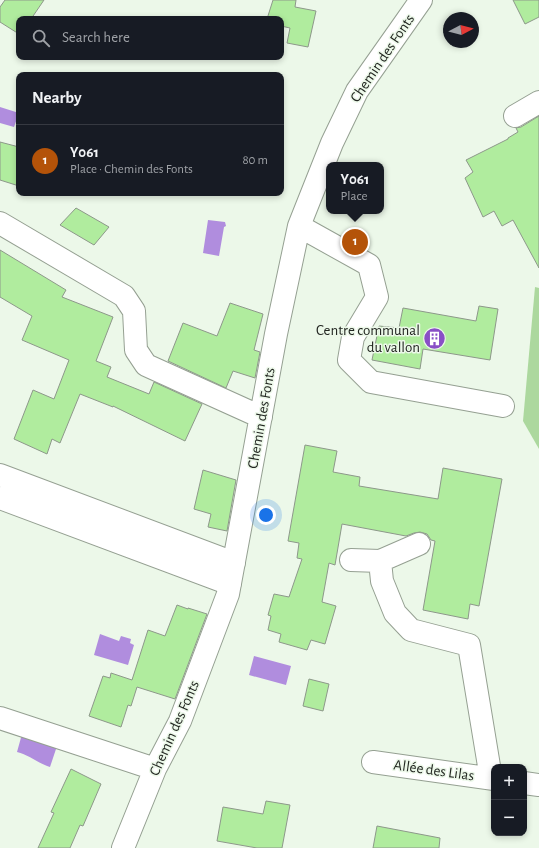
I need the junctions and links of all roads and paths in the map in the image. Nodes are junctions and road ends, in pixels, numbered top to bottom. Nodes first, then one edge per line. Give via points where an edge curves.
1 (420, 0) edge
2 (539, 102) edge
3 (515, 116) dead end
4 (0, 222) edge
5 (299, 226) junction
6 (503, 406) dead end
7 (261, 417) junction
8 (0, 475) edge
9 (0, 498) edge
10 (418, 544) dead end
11 (351, 560) dead end
12 (380, 561) junction
13 (232, 573) junction
14 (0, 718) edge
15 (373, 762) dead end
16 (491, 767) edge
17 (154, 769) junction
18 (491, 778) edge
19 (527, 783) edge
20 (539, 785) edge
21 (123, 848) edge

1 - 5 street, Chemin des Fonts via 357,91 332,143
2 - 3 street
4 - 7 street via 124,296 134,311 136,350 146,365
5 - 6 street via 369,265 377,297 353,337 349,360 371,382
5 - 7 street, Chemin des Fonts
7 - 13 street, Chemin des Fonts
8 - 13 street
9 - 13 street
10 - 12 street
11 - 12 street
12 - 16 street via 382,581 395,613 411,630 469,645
13 - 17 street, Chemin des Fonts via 228,594 180,721
14 - 17 street
15 - 18 street, Allée des Lilas
17 - 21 street, Chemin des Fonts
19 - 20 street

